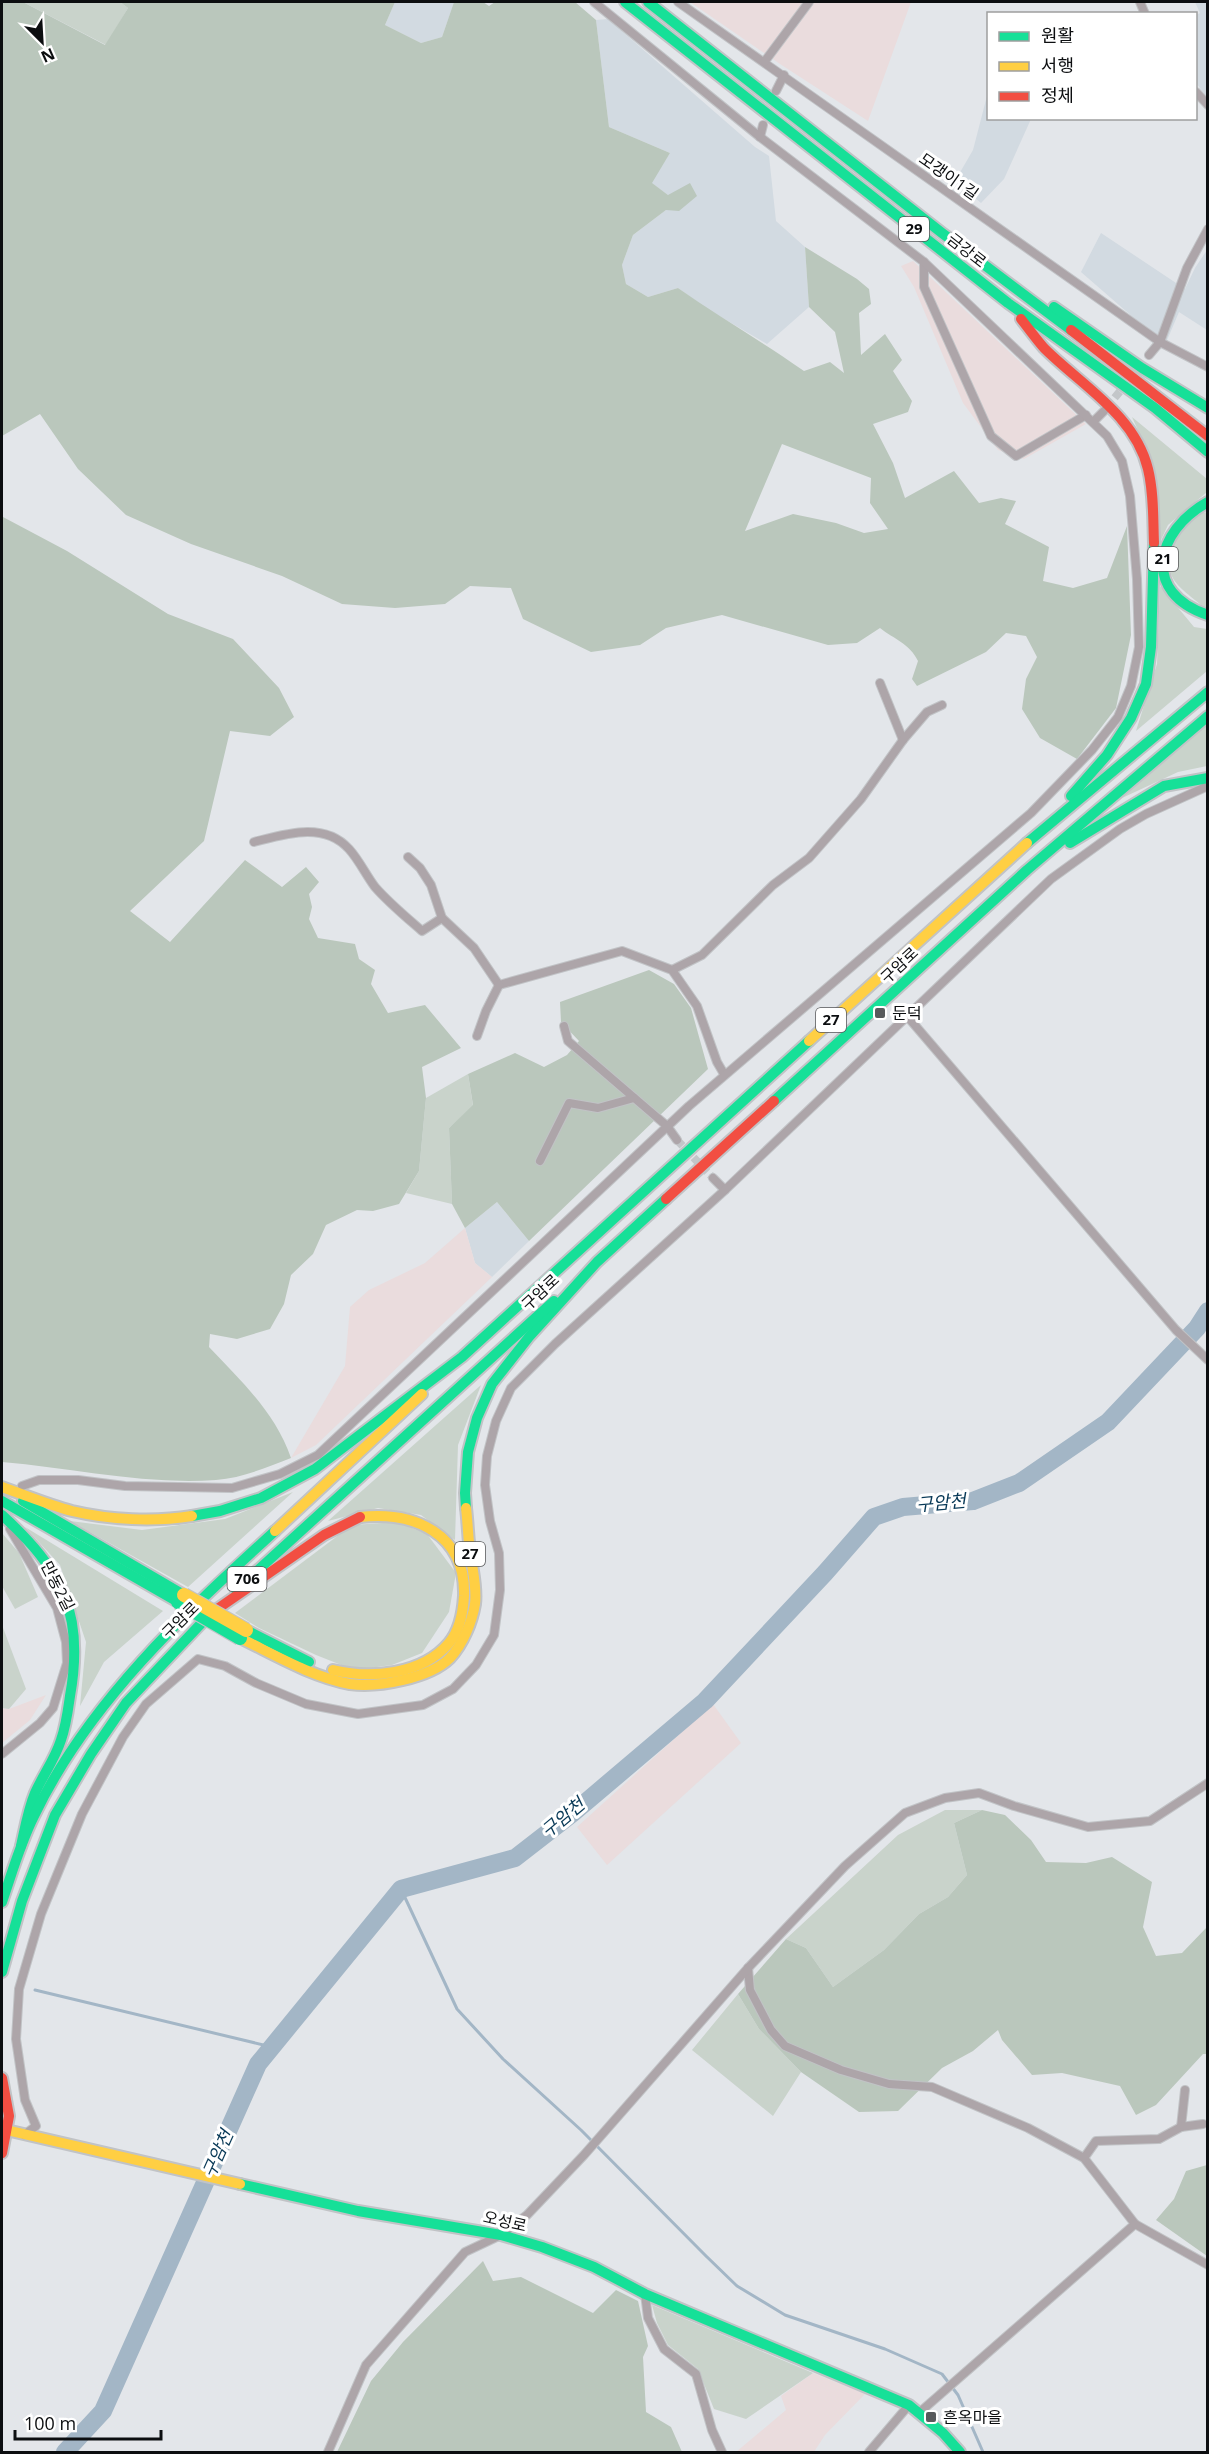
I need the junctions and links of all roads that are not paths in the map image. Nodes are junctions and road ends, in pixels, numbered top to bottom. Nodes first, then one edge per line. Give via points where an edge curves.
1 (594, 2) edge
2 (625, 2) edge
3 (648, 2) edge
4 (678, 2) edge
5 (809, 2) edge
6 (765, 61) junction
7 (784, 75) junction
8 (776, 91) dead end
9 (1197, 93) edge
10 (1208, 105) edge
11 (763, 124) dead end
12 (760, 137) junction
13 (1208, 229) edge
14 (942, 233) junction
15 (924, 262) junction
16 (1008, 303) junction
17 (1160, 342) junction
18 (1149, 355) dead end
19 (1208, 367) edge
20 (1208, 408) edge
21 (1104, 411) tunnel mouth
22 (1086, 415) junction
23 (1093, 422) junction
24 (1208, 436) edge
25 (1208, 452) edge
26 (1208, 502) edge
27 (1208, 615) edge
28 (880, 683) dead end
29 (1208, 692) edge
30 (942, 705) dead end
31 (1208, 716) edge
32 (903, 740) junction
33 (1208, 778) edge
34 (1208, 786) edge
35 (254, 842) dead end
36 (408, 856) dead end
37 (1003, 863) junction
38 (1018, 878) junction
39 (442, 918) junction
40 (672, 970) junction
41 (499, 985) junction
42 (907, 1016) junction
43 (564, 1026) dead end
44 (477, 1036) dead end
45 (724, 1074) junction
46 (634, 1098) junction
47 (667, 1126) junction
48 (677, 1140) tunnel mouth
49 (540, 1161) dead end
50 (713, 1178) tunnel mouth
51 (725, 1190) junction
52 (597, 1262) junction
53 (462, 1357) junction
54 (1208, 1359) edge
55 (22, 1486) dead end
56 (2, 1488) edge
57 (2, 1501) edge
58 (2, 1515) edge
59 (2, 1522) edge
60 (181, 1599) junction
61 (210, 1614) junction
62 (243, 1634) junction
63 (2, 1754) edge
64 (1208, 1783) edge
65 (21, 1846) junction
66 (2, 1902) edge
67 (748, 1968) junction
68 (2, 1972) edge
69 (2, 2078) edge
70 (1185, 2090) dead end
71 (1203, 2124) dead end
72 (1181, 2127) junction
73 (5, 2130) edge
74 (24, 2136) junction
75 (2, 2153) edge
76 (1084, 2158) junction
77 (1135, 2224) junction
78 (501, 2235) junction
79 (1208, 2265) edge
80 (645, 2294) junction
81 (915, 2408) junction
82 (328, 2452) edge
83 (722, 2452) edge
84 (870, 2452) edge
85 (960, 2452) edge

1 - 12 street
2 - 16 main road, 금강로 / 29
3 - 14 main road, 금강로 / 29
4 - 6 street, 모갱이1길
5 - 6 street
6 - 7 street, 모갱이1길
7 - 8 street
7 - 17 street, 모갱이1길
9 - 10 street
11 - 12 street
12 - 15 street
13 - 17 street via 1187,268
14 - 20 main road via 957,238 1142,368
14 - 24 main road, 금강로 / 29
15 - 22 street
15 - 22 street via 924,287 991,436 1016,456
16 - 25 main road, 금강로 / 29 via 1155,408
16 - 37 main road via 1044,347 1133,433 1148,469 1154,567 1146,684 1131,718 1078,790
17 - 18 street
17 - 19 street, 모갱이1길
21 - 23 street
22 - 23 street
23 - 45 street via 1122,461 1135,539 1138,647 1131,686 1118,717 1031,813
26 - 27 main road, 21 via 1196,507 1168,536 1163,569 1168,585 1182,600
28 - 32 street
29 - 37 main road, 구암로 / 27
30 - 32 street via 927,712
31 - 38 main road, 구암로 / 27
32 - 40 street via 861,799 809,858 773,885 702,955
33 - 38 main road via 1164,786
34 - 42 street via 1120,829 1051,879
35 - 39 street via 314,831 332,836 348,848 375,886 422,931
36 - 39 street via 430,885
37 - 53 main road, 구암로 / 27
38 - 52 main road, 구암로 / 27
39 - 41 street via 474,948
40 - 41 street via 622,951
40 - 45 street via 698,1006
41 - 44 street
42 - 51 street
42 - 54 street via 1176,1330
43 - 46 street via 568,1041
45 - 47 street
46 - 47 street
46 - 49 street via 598,1108 569,1103
47 - 48 street
47 - 55 street via 318,1455 280,1474 232,1488 125,1486 78,1480 39,1480
50 - 51 street
51 - 74 street via 511,1388 496,1421 485,1475 490,1521 499,1553 501,1590 494,1635 476,1665 453,1689 423,1705 358,1714 306,1704 225,1666 198,1659 146,1704 123,1737 82,1814 41,1914 22,1978 16,2039 25,2100 36,2126
52 - 61 main road, 구암로 / 706
52 - 62 main road, 27 via 492,1384 477,1418 468,1452 465,1493 475,1602 469,1627 450,1658 423,1674 394,1683 352,1684 321,1676
53 - 56 main road, 27 via 315,1468 261,1498 220,1511 172,1519 125,1518 73,1511
53 - 65 main road, 구암로 / 706 via 191,1608 129,1674 83,1734 39,1805
56 - 60 main road
57 - 60 main road
58 - 65 main road via 31,1542 61,1584 75,1626 77,1656 61,1743 32,1802
59 - 63 street, 만동2길 via 12,1530 57,1608 67,1663 54,1708
60 - 62 main road, bridge
61 - 62 main road via 286,1559 356,1518 394,1515 420,1522 446,1540 459,1562 465,1595 462,1618 450,1642 410,1668 381,1675 347,1674
61 - 68 main road, 구암로 / 706 via 126,1703 55,1815 22,1901
64 - 67 street via 1150,1821 1088,1827 979,1793 945,1798 905,1813 845,1866
65 - 66 main road, 구암로 / 706
67 - 76 street via 750,1990 771,2030 785,2046 841,2070 889,2084 932,2086 1028,2128
67 - 78 street via 585,2155 527,2216
69 - 73 main road via 9,2105
70 - 72 street
71 - 72 street
72 - 76 street via 1159,2139 1096,2141
73 - 74 main road, 오성로
73 - 75 main road
74 - 78 main road, 오성로 via 358,2211
76 - 77 street
77 - 79 street
77 - 81 street via 942,2392
78 - 80 main road, 오성로 via 594,2267
78 - 82 street via 465,2252 366,2365
80 - 81 main road, 오성로
80 - 83 street via 648,2318 664,2349 696,2374
81 - 84 street
81 - 85 main road, 오성로

